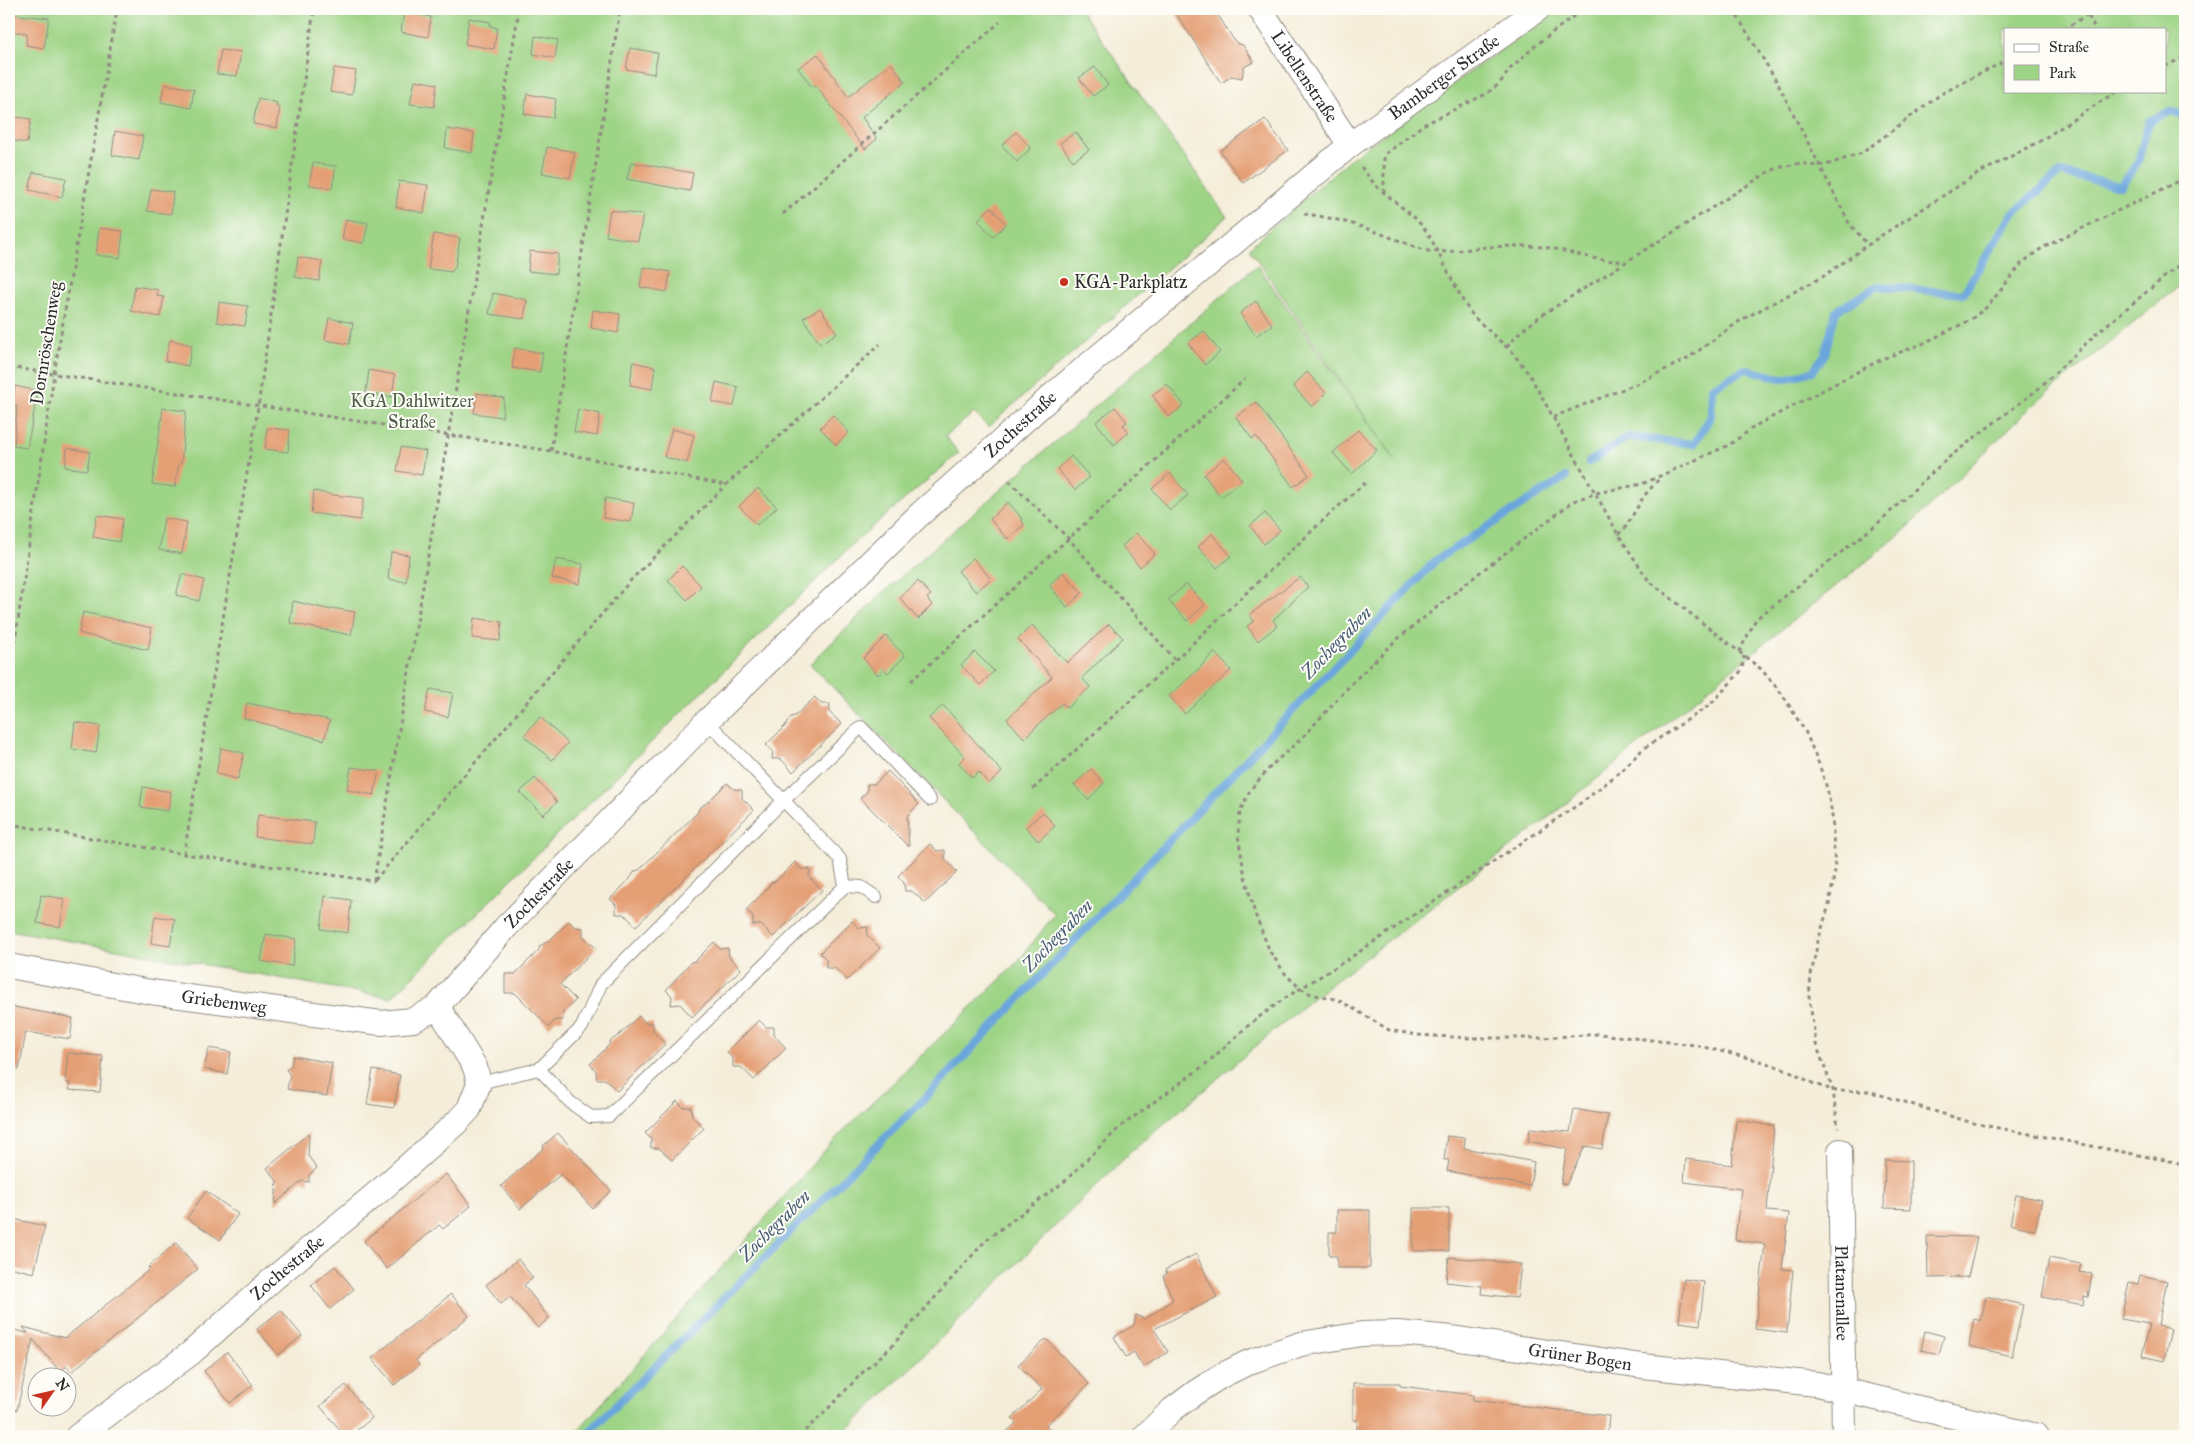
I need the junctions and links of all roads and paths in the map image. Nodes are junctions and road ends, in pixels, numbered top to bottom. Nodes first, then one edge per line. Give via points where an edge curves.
1 (117, 9) edge
2 (314, 9) edge
3 (519, 9) edge
4 (620, 9) edge
5 (1260, 9) edge
6 (1538, 9) edge
7 (1583, 9) edge
8 (1733, 9) edge
9 (2086, 9) edge
10 (2097, 9) edge
11 (2088, 14) junction
12 (1000, 22) dead end
13 (2066, 28) edge
14 (2094, 28) edge
15 (2185, 57) edge
16 (2004, 61) edge
17 (2166, 66) edge
18 (2115, 92) edge
19 (1350, 145) junction
20 (1821, 165) junction
21 (2185, 178) edge
22 (1384, 194) junction
23 (1274, 210) junction
24 (783, 214) dead end
25 (1868, 245) junction
26 (1439, 251) junction
27 (2185, 260) edge
28 (1626, 261) junction
29 (880, 344) dead end
30 (1507, 347) junction
31 (9, 368) edge
32 (54, 374) junction
33 (1245, 379) dead end
34 (258, 407) junction
35 (1553, 417) junction
36 (448, 435) junction
37 (551, 451) junction
38 (1662, 475) junction
39 (1009, 481) dead end
40 (1365, 483) dead end
41 (726, 485) junction
42 (1596, 493) junction
43 (1618, 534) junction
44 (1068, 538) junction
45 (1739, 652) junction
46 (1744, 656) junction
47 (1175, 660) junction
48 (911, 681) dead end
49 (9, 682) edge
50 (707, 722) junction
51 (1033, 789) dead end
52 (784, 800) junction
53 (930, 800) dead end
54 (9, 824) edge
55 (184, 854) junction
56 (374, 881) junction
57 (845, 886) junction
58 (876, 897) dead end
59 (9, 966) edge
60 (1300, 988) junction
61 (436, 1008) junction
62 (539, 1069) junction
63 (479, 1083) junction
64 (1833, 1090) junction
65 (1840, 1151) joint
66 (2185, 1164) edge
67 (1843, 1391) junction
68 (78, 1436) edge
69 (798, 1436) edge
70 (1145, 1436) edge
71 (1844, 1436) edge
72 (2037, 1436) edge

1 - 32 path, Dornröschenweg
2 - 34 path
3 - 36 path
4 - 37 path
5 - 19 street, Libellenstraße
6 - 19 street, Bamberger Straße
7 - 22 path via 1536,45 1486,94 1422,125 1384,155
8 - 20 path
9 - 11 path
10 - 11 path
11 - 13 path
11 - 14 path
12 - 24 path
15 - 17 path
16 - 20 path via 1941,94 1862,153
18 - 25 path via 2040,141 1974,176
19 - 22 path via 1354,158
19 - 23 street, Zochestraße
20 - 25 path via 1849,224
20 - 28 path via 1801,163 1770,171
21 - 38 path via 2042,248 2022,262 1988,306 1970,320 1882,359 1757,425 1729,445
22 - 26 path via 1416,219
23 - 26 path via 1318,216 1422,250
23 - 50 street, Zochestraße via 1054,394 925,510
25 - 35 path via 1824,276 1741,320 1687,359 1636,384
26 - 28 path via 1488,247 1549,248 1592,259
26 - 30 path via 1464,303 1474,317
27 - 45 path via 2097,333 2037,390 1948,458 1877,524 1756,619
28 - 30 path via 1539,317
29 - 41 path
30 - 35 path via 1529,374
31 - 32 path
32 - 34 path
32 - 49 path, Dornröschenweg
33 - 44 path
34 - 36 path
34 - 55 path
35 - 42 path
36 - 37 path
36 - 56 path
37 - 41 path
38 - 42 path via 1642,484
38 - 43 path
39 - 44 path
40 - 47 path
41 - 56 path via 632,580
42 - 43 path
42 - 60 path via 1574,501 1394,642 1250,790 1240,811 1238,835 1245,877 1270,952
43 - 45 path via 1649,581
44 - 47 path
44 - 48 path
45 - 46 path
46 - 60 path via 1742,670 1710,705 1643,750 1585,800 1347,960
46 - 64 path via 1761,669 1782,694 1806,733 1827,788 1835,870 1813,966 1810,997 1816,1044
47 - 51 path
50 - 52 lane
50 - 61 street, Zochestraße via 506,927
52 - 53 lane via 861,727
52 - 57 lane via 840,859
52 - 62 lane via 601,984 582,1028
54 - 55 path
55 - 56 path
57 - 58 lane via 861,887
57 - 62 lane via 609,1116 590,1117 571,1103
59 - 61 street, Griebenweg via 151,992 381,1023 412,1020
60 - 64 path via 1339,1000 1389,1030 1471,1038 1599,1034 1695,1045 1788,1070
60 - 69 path via 1251,1023 1206,1064 1120,1127 1065,1181 986,1240 891,1347
61 - 63 street via 475,1067
62 - 63 lane
63 - 68 street, Zochestraße via 469,1109 383,1188 190,1353
64 - 65 path
64 - 66 path via 1868,1091 1974,1123
65 - 67 street, Platanenallee
67 - 70 street, Grüner Bogen via 1817,1384 1642,1366 1452,1338 1398,1333 1362,1334 1301,1344 1249,1362 1196,1392
67 - 71 street, Platanenallee
67 - 72 street, Grüner Bogen

